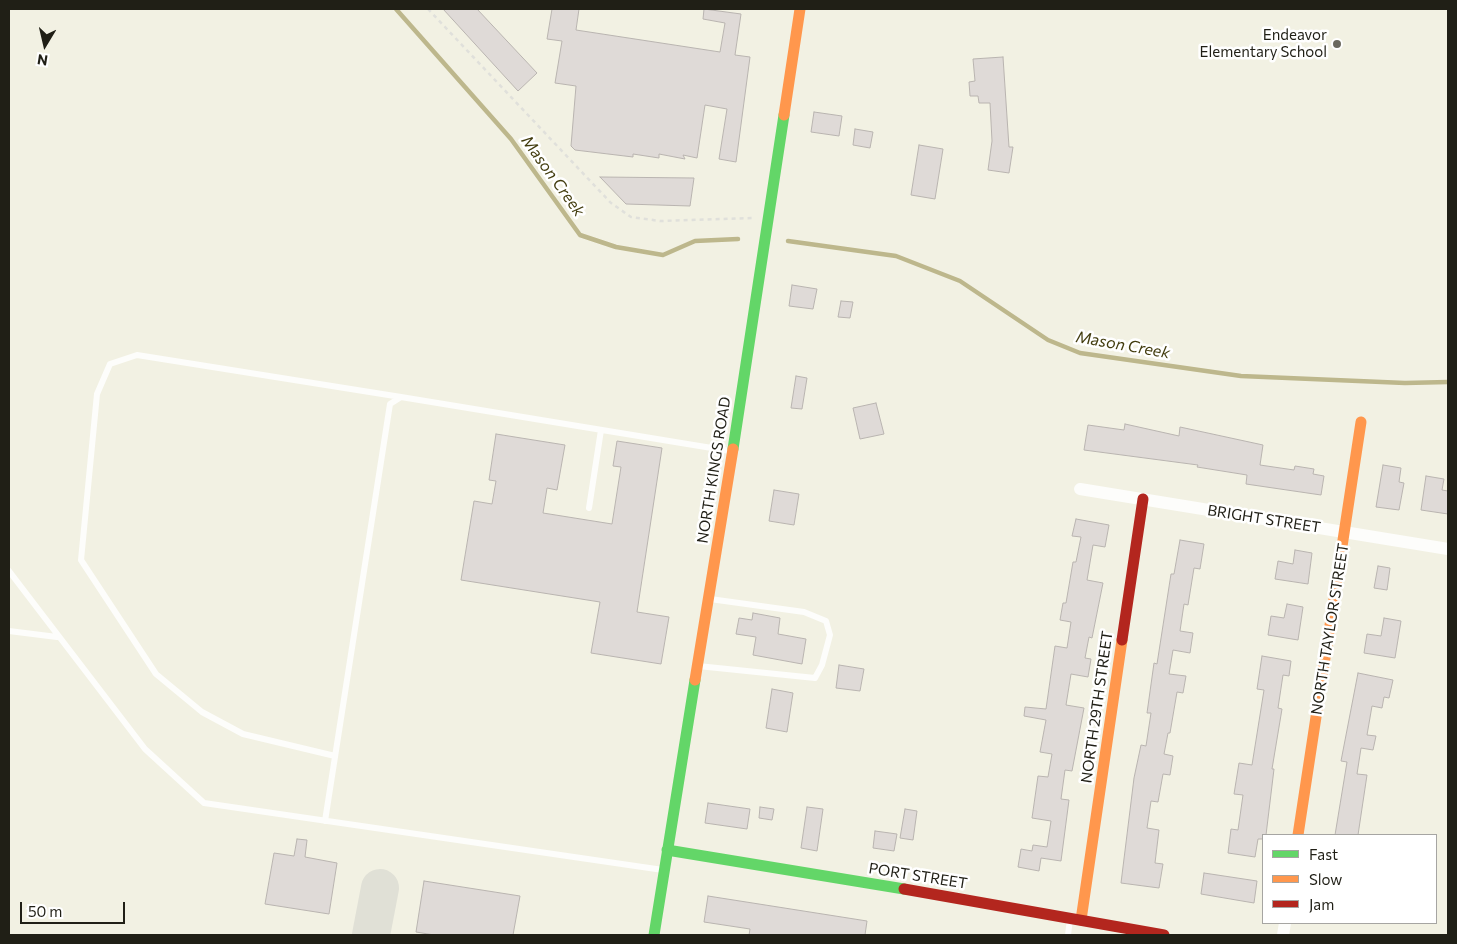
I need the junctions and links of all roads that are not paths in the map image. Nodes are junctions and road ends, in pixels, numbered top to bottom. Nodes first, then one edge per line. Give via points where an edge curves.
1 (800, 9) edge
2 (401, 397) junction
3 (1361, 422) dead end
4 (601, 430) junction
5 (732, 451) junction
6 (1080, 489) dead end
7 (1144, 499) junction
8 (589, 508) dead end
9 (1345, 533) junction
10 (1448, 548) edge
11 (9, 571) edge
12 (709, 597) junction
13 (9, 631) edge
14 (57, 636) junction
15 (697, 665) junction
16 (335, 756) junction
17 (325, 821) junction
18 (1298, 834) edge
19 (667, 850) junction
20 (664, 870) junction
21 (1076, 919) junction
22 (654, 935) edge
23 (1068, 935) edge
24 (1164, 935) edge

1 - 5 street, NORTH KINGS ROAD
2 - 4 lane
2 - 16 lane via 390,404
2 - 16 lane via 137,355 110,364 96,394 80,560 156,674 202,712 243,734
3 - 9 street, NORTH TAYLOR STREET
4 - 5 lane
4 - 8 lane
5 - 12 street, NORTH KINGS ROAD
6 - 7 street, BRIGHT STREET
7 - 9 street, BRIGHT STREET
7 - 21 street, NORTH 29TH STREET
9 - 10 street, BRIGHT STREET
9 - 18 street, NORTH TAYLOR STREET
11 - 14 lane
12 - 15 street, NORTH KINGS ROAD
12 - 15 lane via 804,612 826,621 830,635 816,678
13 - 14 lane
14 - 17 lane via 145,749 204,803
15 - 19 street, NORTH KINGS ROAD
16 - 17 lane
17 - 20 lane
19 - 20 street, NORTH KINGS ROAD
19 - 21 street, PORT STREET
20 - 22 street, NORTH KINGS ROAD
21 - 23 lane
21 - 24 street, PORT STREET

